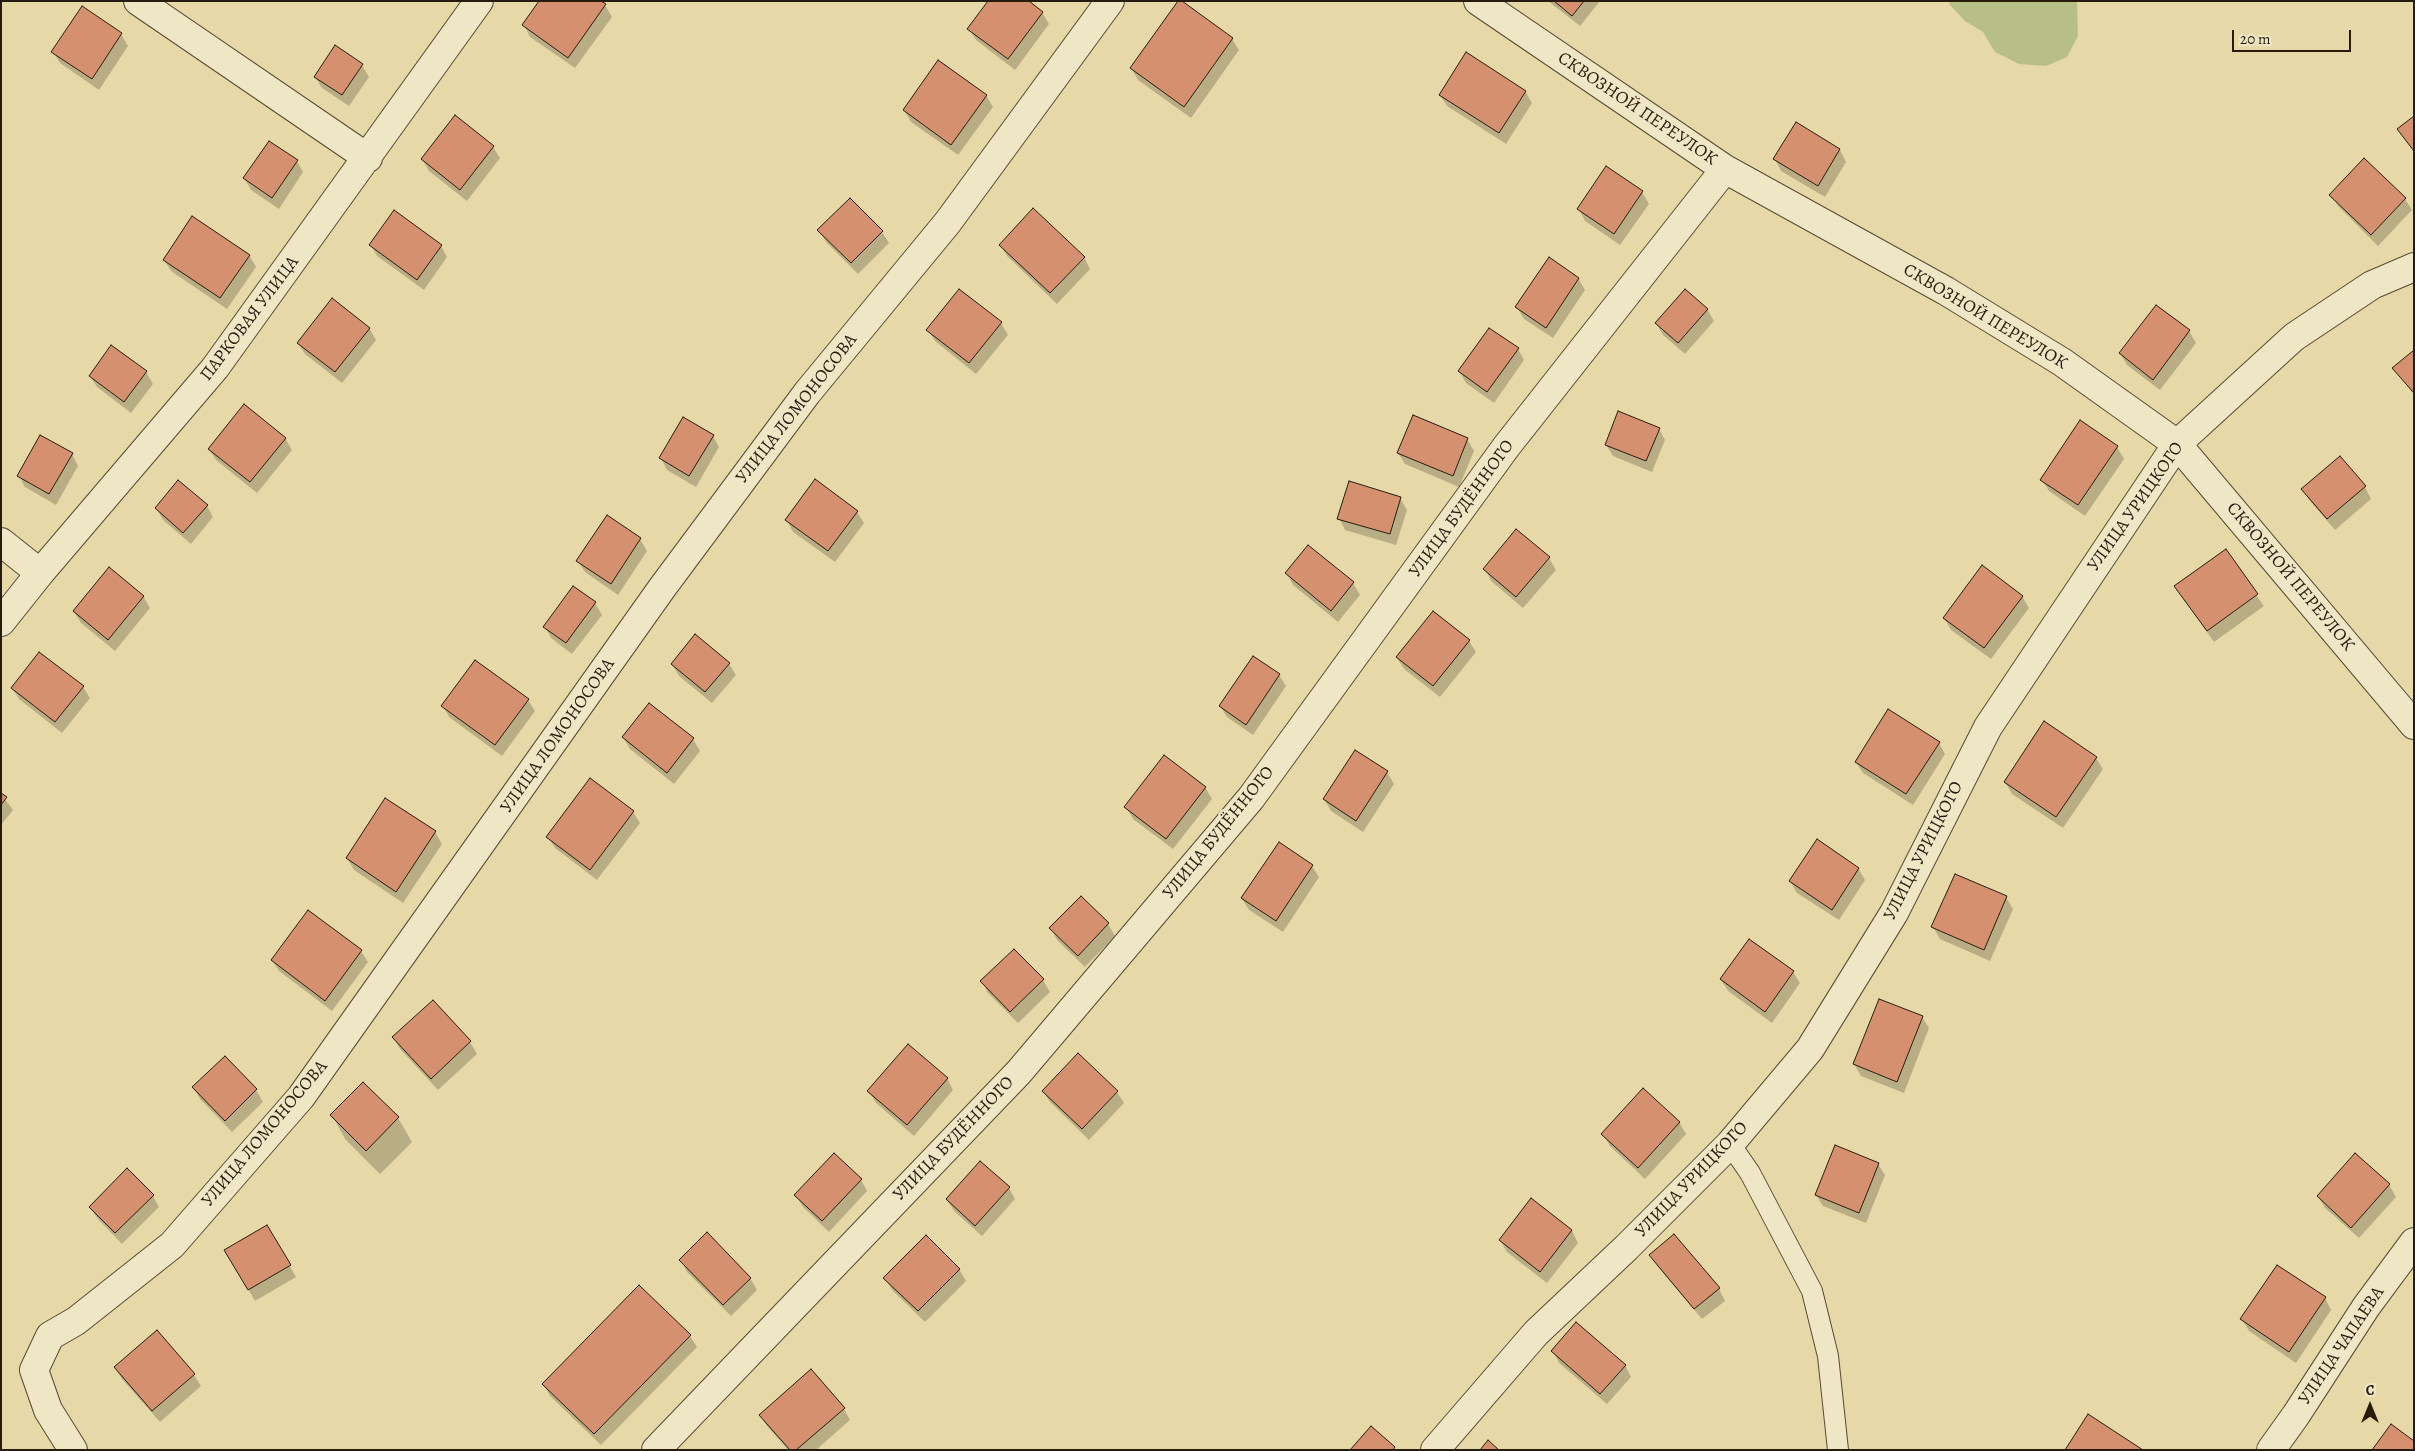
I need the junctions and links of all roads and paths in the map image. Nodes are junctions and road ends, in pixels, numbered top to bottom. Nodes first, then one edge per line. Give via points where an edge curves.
1 (138, 1) edge
2 (479, 1) edge
3 (1110, 1) edge
4 (1478, 1) edge
5 (368, 158) junction
6 (1725, 169) junction
7 (2414, 267) edge
8 (2177, 444) junction
9 (1, 542) edge
10 (40, 573) junction
11 (1, 622) edge
12 (2414, 725) edge
13 (1730, 1144) junction
14 (2414, 1242) edge
15 (73, 1450) edge
16 (656, 1450) edge
17 (1435, 1450) edge
18 (1838, 1450) edge
19 (2271, 1450) edge

1 - 5 street
2 - 5 street, ПАРКОВАЯ УЛИЦА
3 - 15 street, УЛИЦА ЛОМОНОСОВА via 948,222 807,394 667,580 302,1097 172,1245 76,1321 50,1336 34,1370 48,1410
4 - 6 street, СКВОЗНОЙ ПЕРЕУЛОК
5 - 10 street, ПАРКОВАЯ УЛИЦА via 215,368
6 - 8 street, СКВОЗНОЙ ПЕРЕУЛОК via 1980,311 2062,362
6 - 16 street, УЛИЦА БУДЁННОГО via 1506,447 1251,798 1019,1072
7 - 8 street, УЛИЦА УРИЦКОГО via 2372,286 2294,337
8 - 12 street, СКВОЗНОЙ ПЕРЕУЛОК
8 - 13 street, УЛИЦА УРИЦКОГО via 1988,727 1894,913 1810,1049
9 - 10 street
10 - 11 street, ПАРКОВАЯ УЛИЦА
13 - 17 street, УЛИЦА УРИЦКОГО via 1536,1333
13 - 18 lane via 1750,1173 1812,1291 1828,1356
14 - 19 street, УЛИЦА ЧАПАЕВА via 2366,1307

